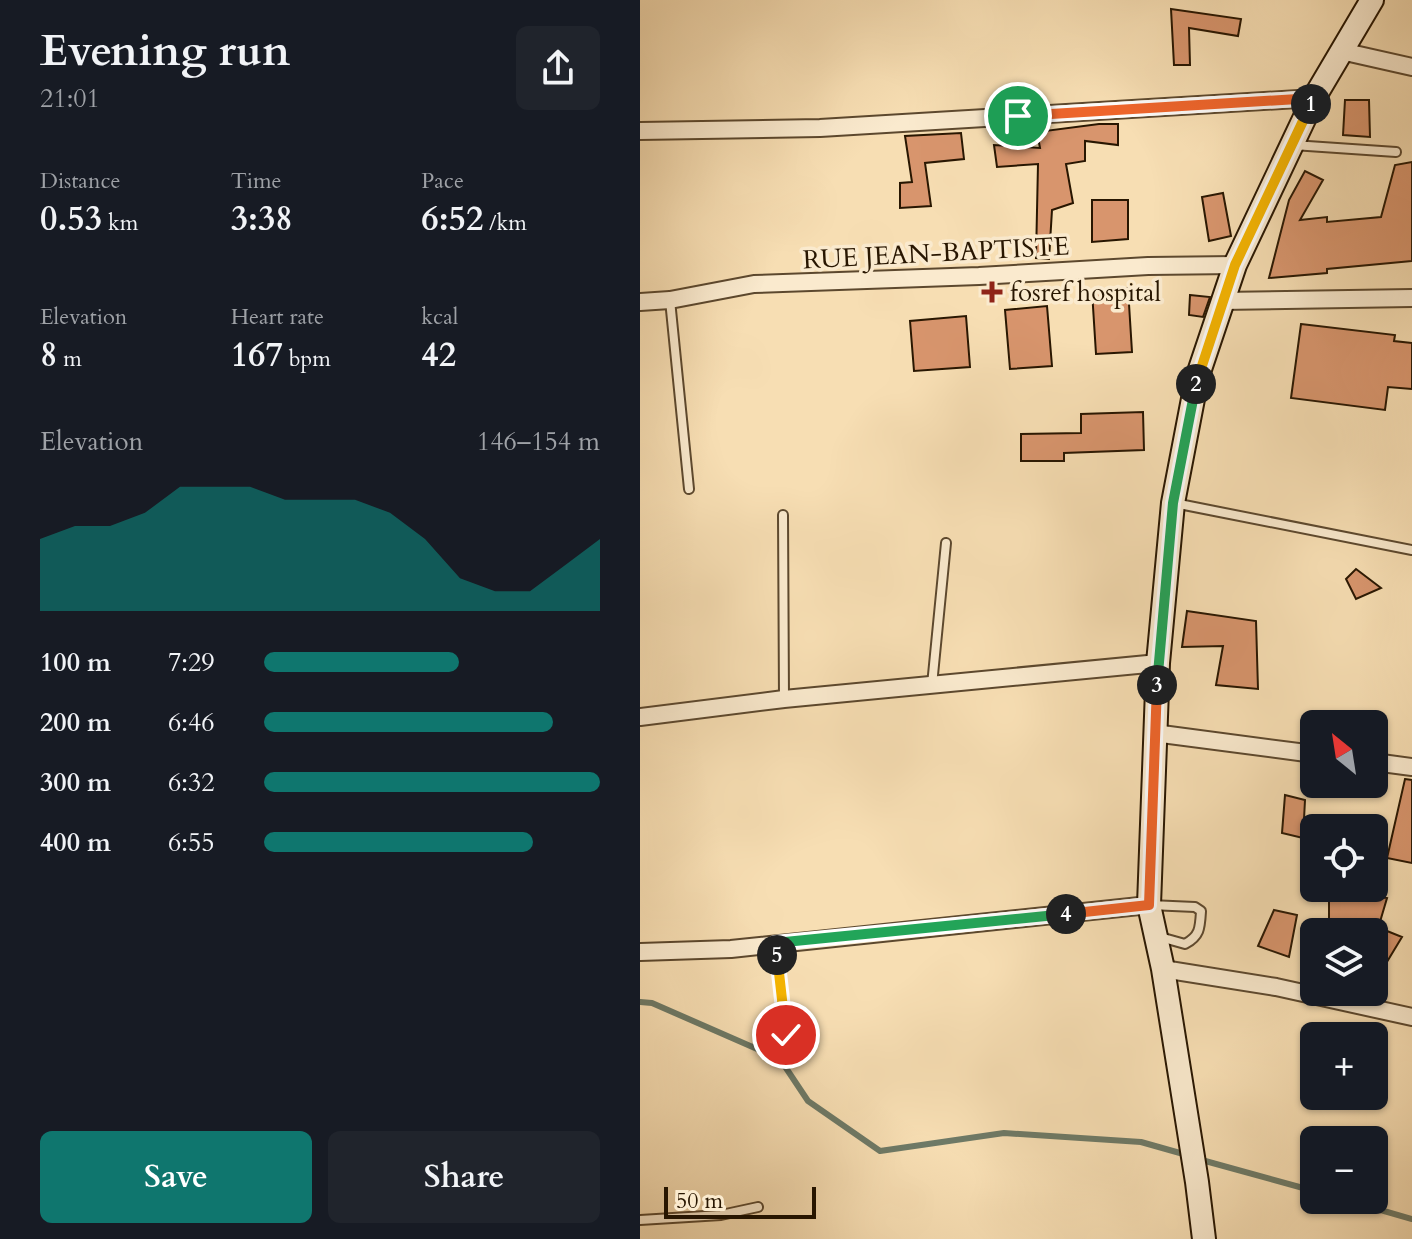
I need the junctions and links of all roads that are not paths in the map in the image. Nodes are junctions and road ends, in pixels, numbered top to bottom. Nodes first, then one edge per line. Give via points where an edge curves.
1 (1372, 0) edge
2 (1341, 51) junction
3 (1412, 67) edge
4 (1314, 98) junction
5 (640, 131) edge
6 (1293, 145) junction
7 (1396, 152) dead end
8 (1235, 265) junction
9 (1412, 298) edge
10 (670, 300) junction
11 (1221, 301) junction
12 (640, 302) edge
13 (689, 489) dead end
14 (1173, 503) junction
15 (783, 515) dead end
16 (946, 543) dead end
17 (1412, 550) edge
18 (1158, 663) junction
19 (932, 685) junction
20 (784, 699) junction
21 (640, 717) edge
22 (1154, 733) junction
23 (1300, 752) edge
24 (1388, 764) edge
25 (1412, 767) edge
26 (1149, 905) junction
27 (1156, 936) junction
28 (775, 943) junction
29 (640, 952) edge
30 (1163, 969) junction
31 (1412, 1017) edge
32 (786, 1035) dead end
33 (758, 1207) dead end
34 (640, 1220) edge
35 (1204, 1239) edge

1 - 2 street
2 - 3 street
2 - 4 street
4 - 5 street via 820,128
4 - 6 street
6 - 7 lane
6 - 8 street
8 - 10 street, RUE JEAN-BAPTISTE via 754,284
8 - 11 street
9 - 11 street
10 - 12 street, RUE JEAN-BAPTISTE
10 - 13 lane
11 - 14 street via 1197,378
14 - 17 lane
14 - 18 street
15 - 20 lane
16 - 19 lane
18 - 19 street
18 - 22 street
19 - 20 street
20 - 21 street
22 - 23 street
22 - 26 street
24 - 25 street
26 - 27 street
26 - 27 lane via 1201,911 1195,939 1185,944
26 - 28 street
27 - 30 street
28 - 29 street
28 - 32 lane
30 - 31 street
30 - 35 street
33 - 34 lane

